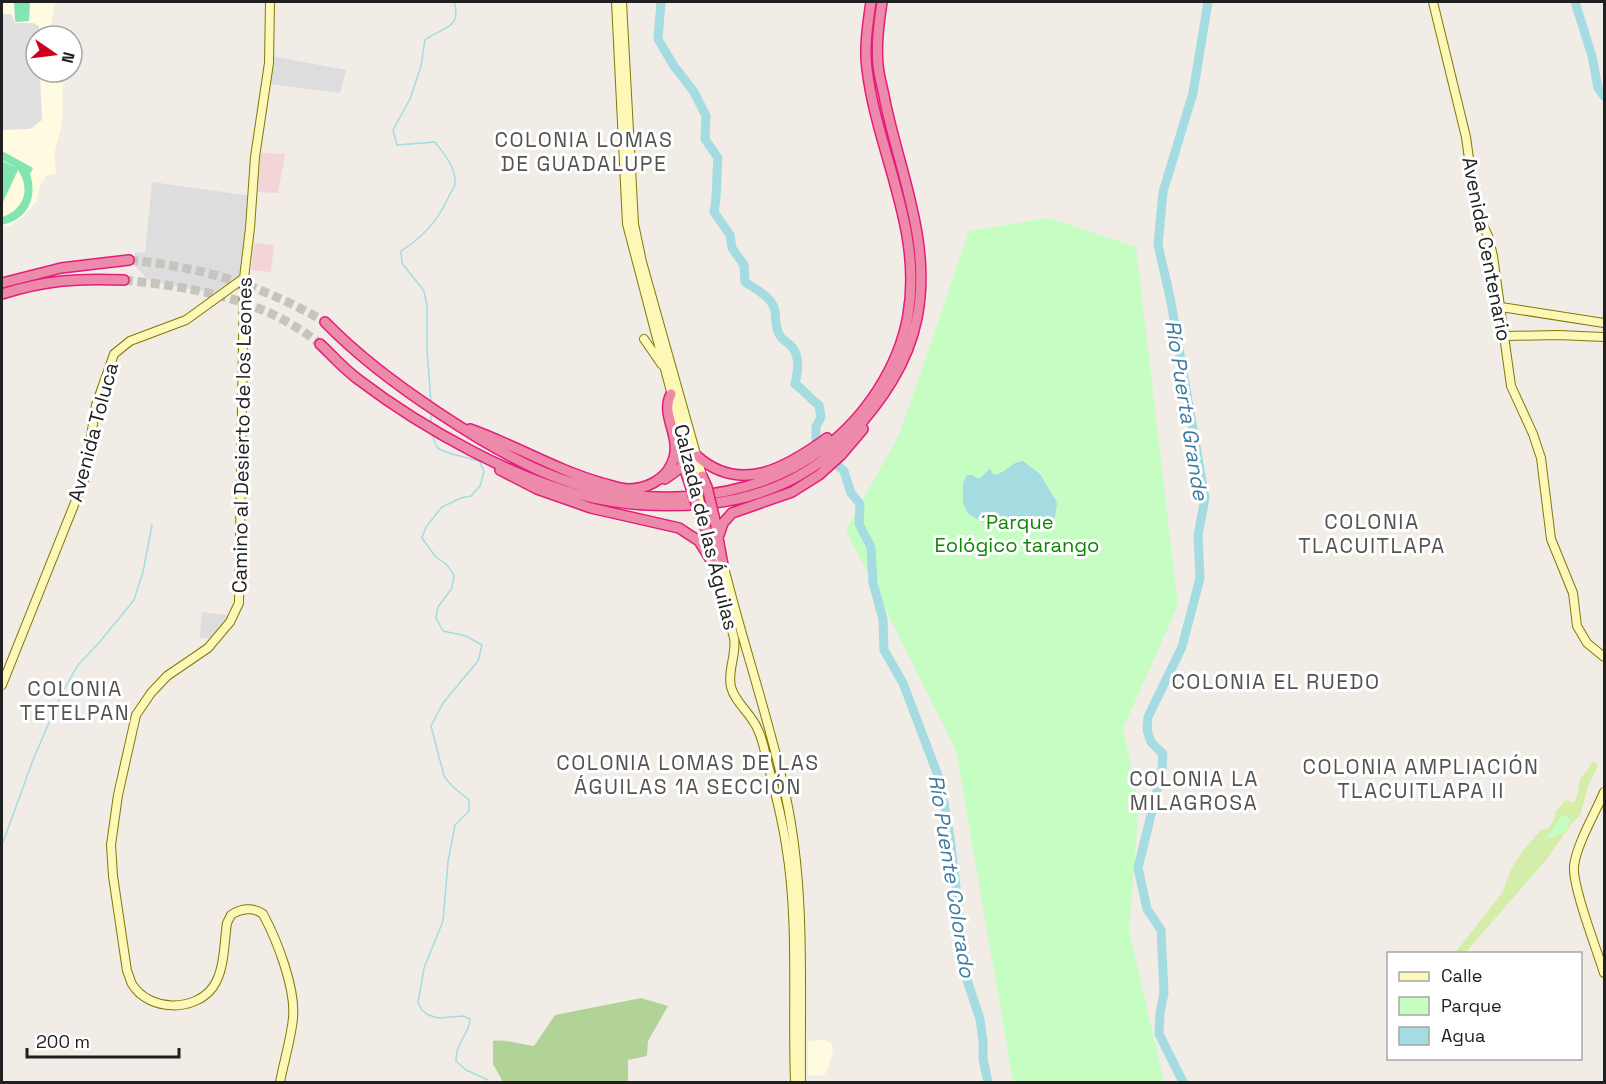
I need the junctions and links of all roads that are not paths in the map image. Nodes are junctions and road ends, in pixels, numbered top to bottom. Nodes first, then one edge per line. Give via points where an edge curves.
1 (270, 2) edge
2 (616, 2) edge
3 (622, 2) edge
4 (871, 2) edge
5 (882, 2) edge
6 (1433, 2) edge
7 (129, 261) tunnel mouth
8 (244, 278) junction
9 (124, 280) tunnel mouth
10 (2, 283) edge
11 (2, 294) edge
12 (1501, 307) junction
13 (325, 322) tunnel mouth
14 (1605, 323) edge
15 (1505, 336) junction
16 (1605, 337) edge
17 (644, 339) dead end
18 (320, 344) tunnel mouth
19 (898, 361) junction
20 (664, 368) junction
21 (671, 394) junction
22 (676, 445) junction
23 (479, 454) junction
24 (697, 456) junction
25 (683, 466) junction
26 (702, 476) joint
27 (768, 486) junction
28 (700, 487) junction
29 (631, 489) junction
30 (599, 491) junction
31 (742, 507) junction
32 (709, 520) junction
33 (719, 535) junction
34 (719, 565) junction
35 (729, 601) junction
36 (1605, 657) edge
37 (748, 658) junction
38 (732, 659) junction
39 (2, 686) edge
40 (764, 712) junction
41 (753, 718) junction
42 (1605, 792) edge
43 (1605, 973) edge
44 (280, 1083) edge
45 (795, 1083) edge
46 (801, 1083) edge

1 - 8 main road, Camino al Desierto de los Leones via 269,63 255,157
2 - 20 main road, Calzada de las Águilas via 627,224
3 - 24 main road, Calzada de las Águilas via 634,224
4 - 19 highway via 867,68 911,256 908,316
5 - 19 highway via 877,34 878,67 922,257 917,318 910,344
6 - 12 main road, Avenida Centenario via 1464,125 1476,210 1490,246
7 - 10 highway via 61,268
8 - 39 main road, Avenida Toluca via 186,320 130,341 114,354 96,405 84,480
8 - 44 main road, Camino al Desierto de los Leones via 239,603 230,622 208,648 167,676 136,715 111,834 111,855 127,970 137,990 160,1004 181,1005 203,999 217,979 231,915 246,909 263,914 291,984 290,1035
9 - 11 highway via 59,280
12 - 14 main road
12 - 15 main road, Avenida Centenario
13 - 30 highway via 400,387 490,447 544,473
15 - 16 main road
15 - 36 main road, Avenida Centenario via 1511,386 1541,458 1549,530 1573,593 1575,621 1583,638
17 - 20 main road
18 - 23 highway via 368,386 407,413
19 - 27 highway via 852,423 791,461
19 - 27 highway via 866,425 819,475 792,492
20 - 21 main road, Calzada de las Águilas
21 - 22 highway via 667,409
21 - 28 main road, Calzada de las Águilas
22 - 25 highway
22 - 29 highway via 670,467 660,478
23 - 30 highway via 554,487
23 - 34 highway via 486,462 548,493 591,508 679,528 699,541
24 - 26 main road, Calzada de las Águilas
24 - 27 highway via 722,473
25 - 28 highway
25 - 29 highway via 655,485
26 - 28 highway
27 - 30 highway via 683,496
27 - 31 highway
28 - 32 highway, bridge
28 - 32 highway, bridge
29 - 30 highway
31 - 32 highway
31 - 33 highway via 725,518
32 - 33 highway
32 - 34 main road, Calzada de las Águilas
33 - 34 highway
34 - 35 main road, Calzada de las Águilas
35 - 37 main road, Calzada de las Águilas
35 - 38 main road, Calzada de las Águilas via 735,646
37 - 38 main road via 740,654
37 - 40 main road, Calzada de las Águilas
38 - 41 main road, Calzada de las Águilas via 731,687
40 - 41 main road via 760,718
40 - 46 main road, Calzada de las Águilas via 786,797 797,878
41 - 45 main road, Calzada de las Águilas via 777,798 790,872
42 - 43 main road via 1580,846 1574,870

